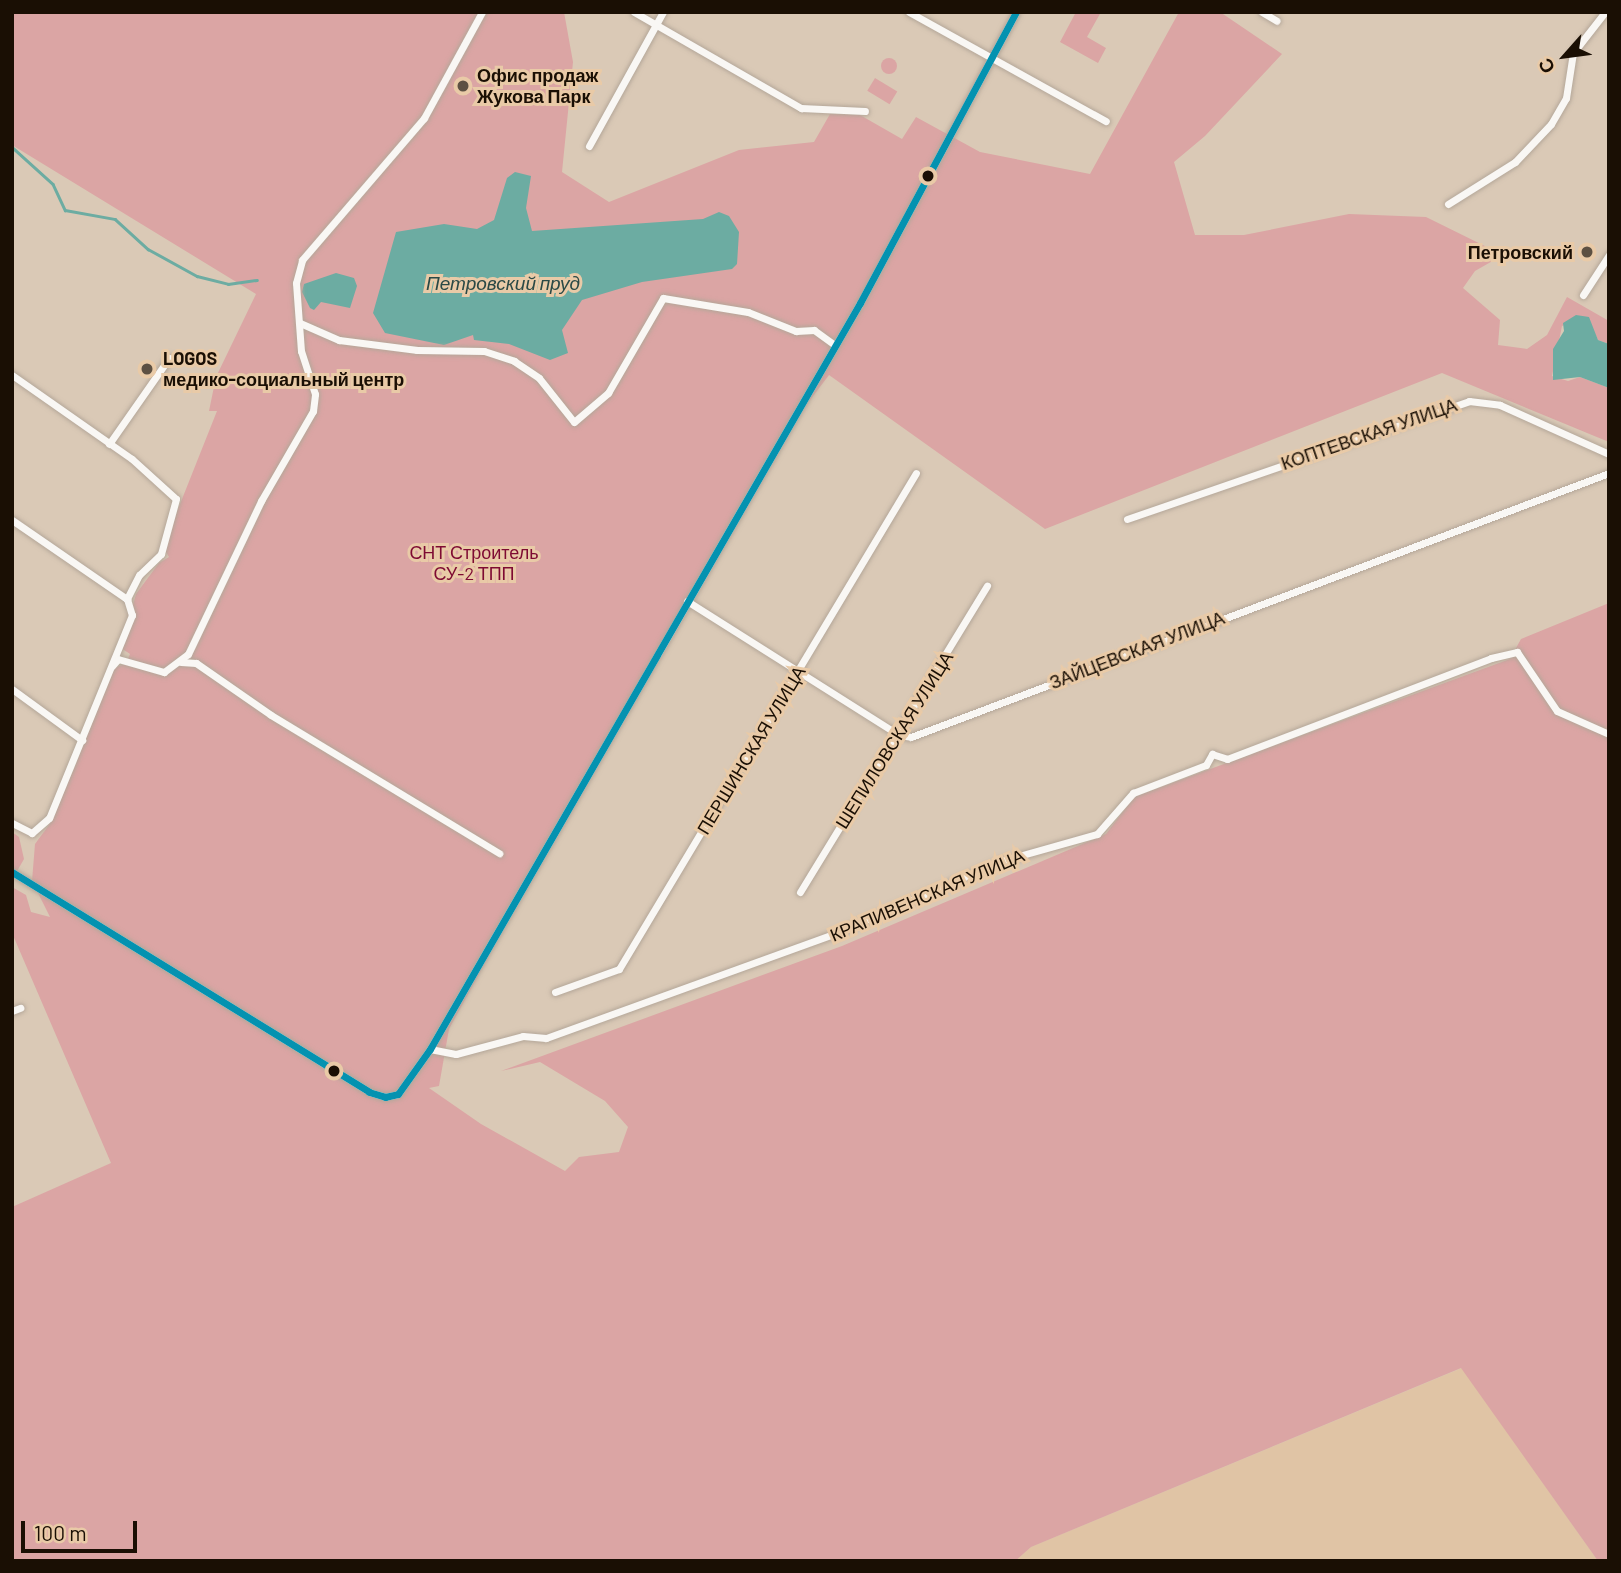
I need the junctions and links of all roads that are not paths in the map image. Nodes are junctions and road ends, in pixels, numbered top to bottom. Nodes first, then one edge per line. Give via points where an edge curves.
1 (482, 12) edge
2 (634, 12) edge
3 (663, 12) edge
4 (909, 12) edge
5 (1016, 12) edge
6 (1262, 12) edge
7 (1605, 12) edge
8 (1277, 21) dead end
9 (656, 24) junction
10 (990, 58) junction
11 (865, 111) dead end
12 (1106, 121) dead end
13 (589, 146) dead end
14 (1448, 204) dead end
15 (1609, 255) edge
16 (1583, 295) dead end
17 (300, 323) junction
18 (835, 345) junction
19 (169, 358) dead end
20 (12, 376) edge
21 (109, 444) junction
22 (1609, 454) edge
23 (916, 473) dead end
24 (1609, 473) edge
25 (1128, 519) dead end
26 (12, 520) edge
27 (987, 586) dead end
28 (127, 599) junction
29 (687, 601) junction
30 (181, 662) junction
31 (112, 666) junction
32 (799, 671) junction
33 (12, 689) edge
34 (1609, 734) edge
35 (899, 735) junction
36 (82, 740) junction
37 (12, 823) edge
38 (499, 853) dead end
39 (12, 873) edge
40 (800, 892) dead end
41 (555, 992) dead end
42 (429, 1049) junction

1 - 17 street via 424,118 302,260 296,283
2 - 9 street
3 - 9 street
4 - 10 street
5 - 10 street
6 - 8 street
7 - 14 street via 1573,53 1566,98 1551,124 1515,162
9 - 11 street via 801,108
9 - 13 street
10 - 12 street
10 - 18 street
15 - 16 street
17 - 18 street via 339,340 417,350 484,351 514,361 539,378 574,422 608,393 663,298 748,312 796,331 814,330
17 - 30 street via 303,366 315,394 313,411 261,501
18 - 29 street
19 - 21 street
20 - 21 street
21 - 28 street via 176,499 161,554 139,575
22 - 25 street, КОПТЕВСКАЯ УЛИЦА via 1504,407 1471,401
23 - 32 street, ПЕРШИНСКАЯ УЛИЦА via 881,525
24 - 35 street, ЗАЙЦЕВСКАЯ УЛИЦА via 921,734
26 - 28 street
27 - 35 street, ШЕПИЛОВСКАЯ УЛИЦА
28 - 31 street via 132,615
29 - 32 street
29 - 42 street
30 - 31 street via 164,672 118,659
30 - 38 street via 196,663 271,715
31 - 36 street
32 - 35 street
32 - 41 street, ПЕРШИНСКАЯ УЛИЦА via 619,969
33 - 36 street
34 - 42 street, КРАПИВЕНСКАЯ УЛИЦА via 1557,711 1517,652 1227,759 1212,754 1206,765 1133,793 1097,834 1001,861 831,936 546,1038 523,1036 456,1054
35 - 40 street, ШЕПИЛОВСКАЯ УЛИЦА
36 - 37 street via 49,818 32,833
39 - 42 street via 369,1092 394,1096 409,1083

